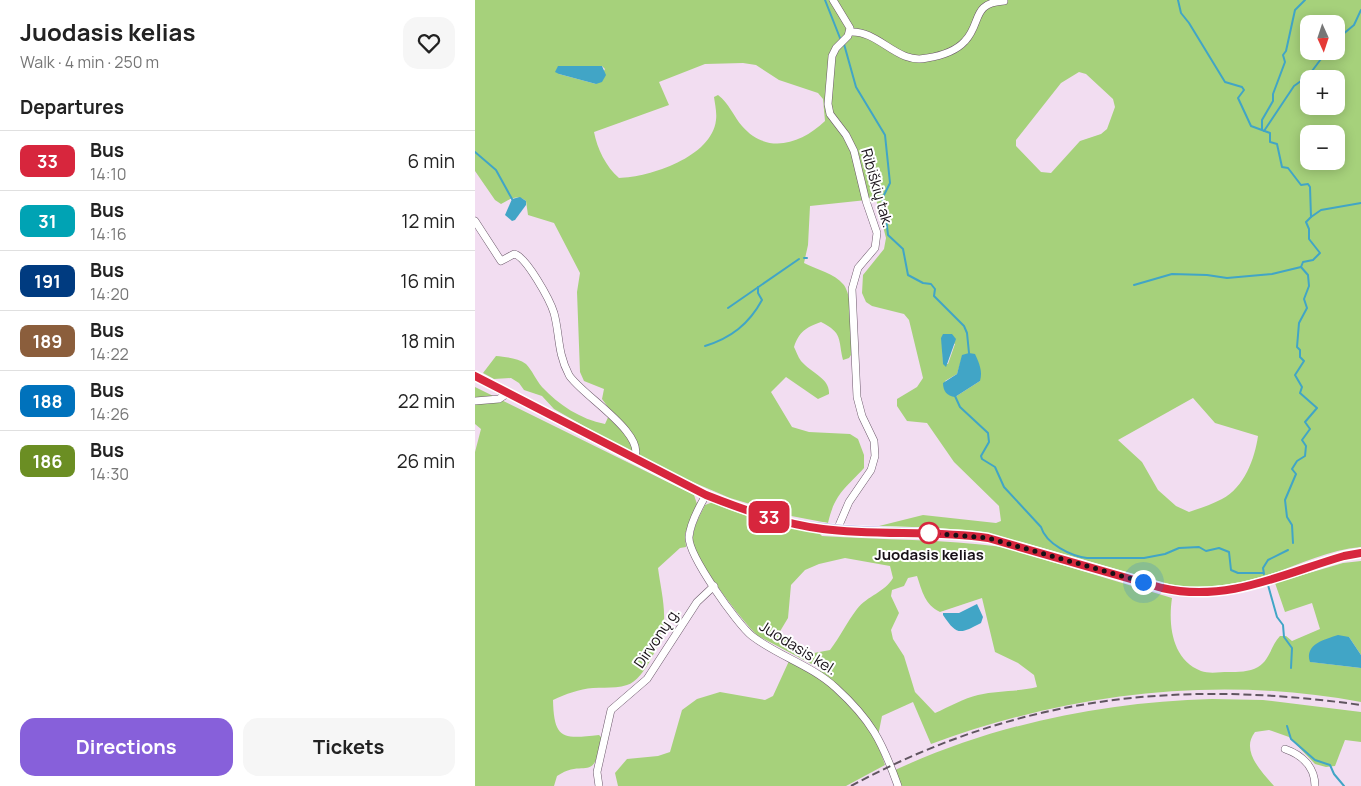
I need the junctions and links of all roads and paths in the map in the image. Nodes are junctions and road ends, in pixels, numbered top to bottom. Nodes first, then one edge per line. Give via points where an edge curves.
1 (833, 0) edge
2 (1004, 1) edge
3 (850, 32) junction
4 (475, 221) edge
5 (475, 376) edge
6 (508, 393) junction
7 (475, 401) edge
8 (634, 459) junction
9 (706, 495) junction
10 (837, 530) junction
11 (1361, 553) edge
12 (714, 586) junction
13 (1285, 749) dead end
14 (599, 786) edge
15 (897, 786) edge
16 (1315, 786) edge

1 - 3 street
2 - 3 street via 989,3 979,11 967,40 960,46 927,58 907,57 868,33
3 - 10 street, Ribiškių tak. via 832,56 828,104 830,114 854,151 877,233 875,248 858,268 852,289 859,405 874,441 875,456 871,470 849,502
4 - 8 street via 501,261 515,254 524,260 551,303 559,346 570,376 622,426 635,448
5 - 6 main road
6 - 7 street via 499,399
6 - 8 main road
8 - 9 main road
9 - 10 main road via 762,516
9 - 12 street, Juodasis kel. via 689,542
10 - 11 main road via 988,538 1162,588 1197,593 1227,591
12 - 14 street, Dirvonų g. via 697,602 647,679 611,710 597,772
12 - 15 street, Juodasis kel. via 744,630 823,678 873,727
13 - 16 street via 1301,756 1307,763 1315,778

